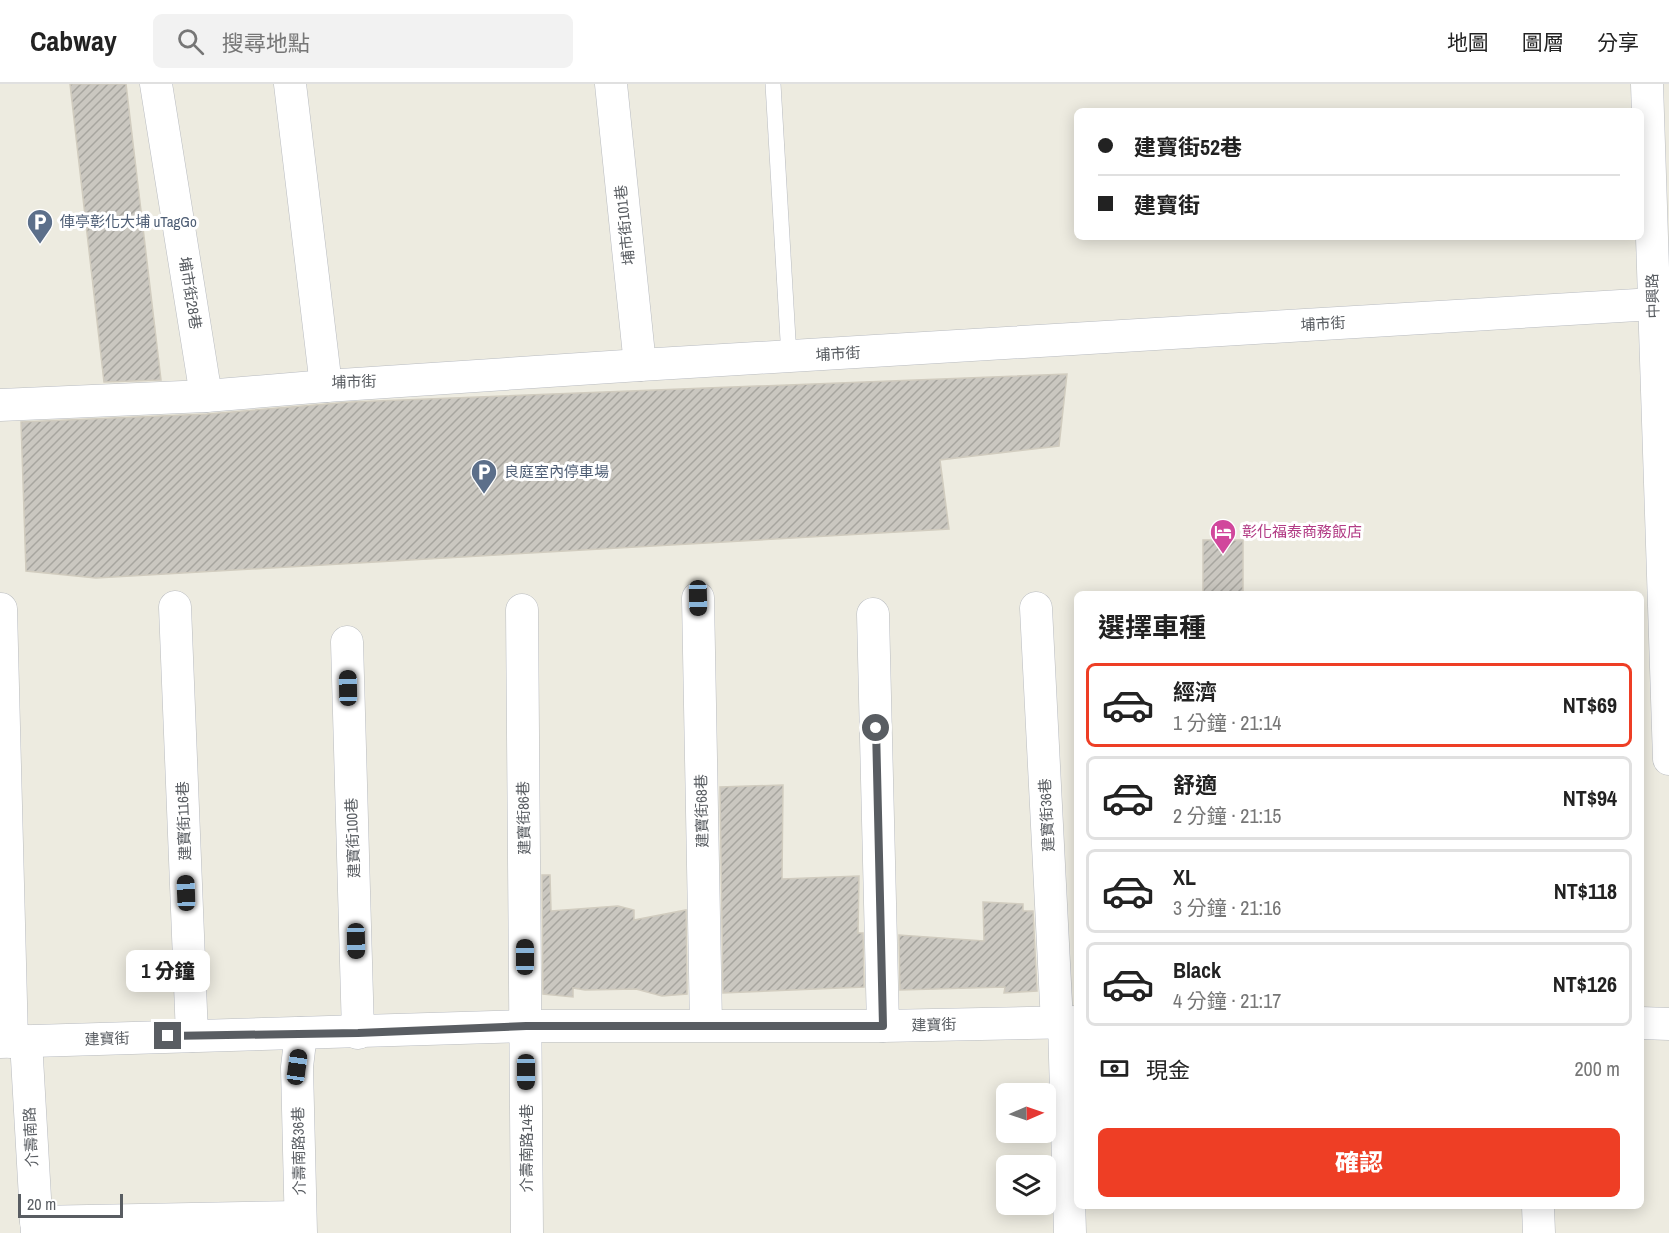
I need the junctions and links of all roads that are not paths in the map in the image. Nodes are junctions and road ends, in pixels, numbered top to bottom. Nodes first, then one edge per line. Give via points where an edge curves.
1 (156, 84) edge
2 (290, 84) edge
3 (611, 84) edge
4 (773, 84) edge
5 (1647, 84) edge
6 (1644, 117) edge
7 (1660, 217) edge
8 (1654, 304) junction
9 (789, 357) junction
10 (640, 365) junction
11 (1663, 384) edge
12 (326, 386) junction
13 (206, 396) junction
14 (0, 405) edge
15 (698, 598) dead end
16 (175, 607) dead end
17 (1036, 608) dead end
18 (1, 609) edge
19 (522, 610) dead end
20 (873, 614) dead end
21 (347, 642) dead end
22 (1667, 647) edge
23 (1669, 759) edge
24 (1066, 1022) edge
25 (1644, 1023) edge
26 (1669, 1024) edge
27 (706, 1025) junction
28 (526, 1026) junction
29 (883, 1026) junction
30 (302, 1033) junction
31 (358, 1033) junction
32 (192, 1036) junction
33 (13, 1042) edge
34 (1538, 1209) edge
35 (301, 1225) edge
36 (37, 1228) edge
37 (527, 1233) edge
38 (1070, 1233) edge
39 (1539, 1233) edge

1 - 13 street, 埔市街28巷
2 - 12 street, 埔市街
3 - 10 street, 埔市街101巷
4 - 9 lane
5 - 6 street, 中興路
6 - 7 street, 中興路
7 - 8 street, 中興路
8 - 9 street, 埔市街
8 - 11 street, 中興路
9 - 10 street, 埔市街
10 - 12 street, 埔市街
11 - 22 street, 中興路
12 - 13 street
13 - 14 street
15 - 27 street, 建寶街68巷
16 - 32 street, 建寶街116巷
17 - 24 street, 建寶街36巷
18 - 33 street, 介壽南路
19 - 28 street, 建寶街86巷
20 - 29 street
21 - 31 street, 建寶街100巷
22 - 23 street, 中興路
24 - 29 street, 建寶街
24 - 38 street, 建寶街36巷
25 - 26 street
27 - 28 street, 建寶街
27 - 29 street, 建寶街
28 - 31 street, 建寶街
28 - 37 street, 介壽南路14巷
30 - 31 street, 建寶街
30 - 32 street, 建寶街
30 - 35 street, 介壽南路36巷 via 297,1067
32 - 33 street, 建寶街
33 - 36 street, 介壽南路
34 - 39 street
35 - 36 street

